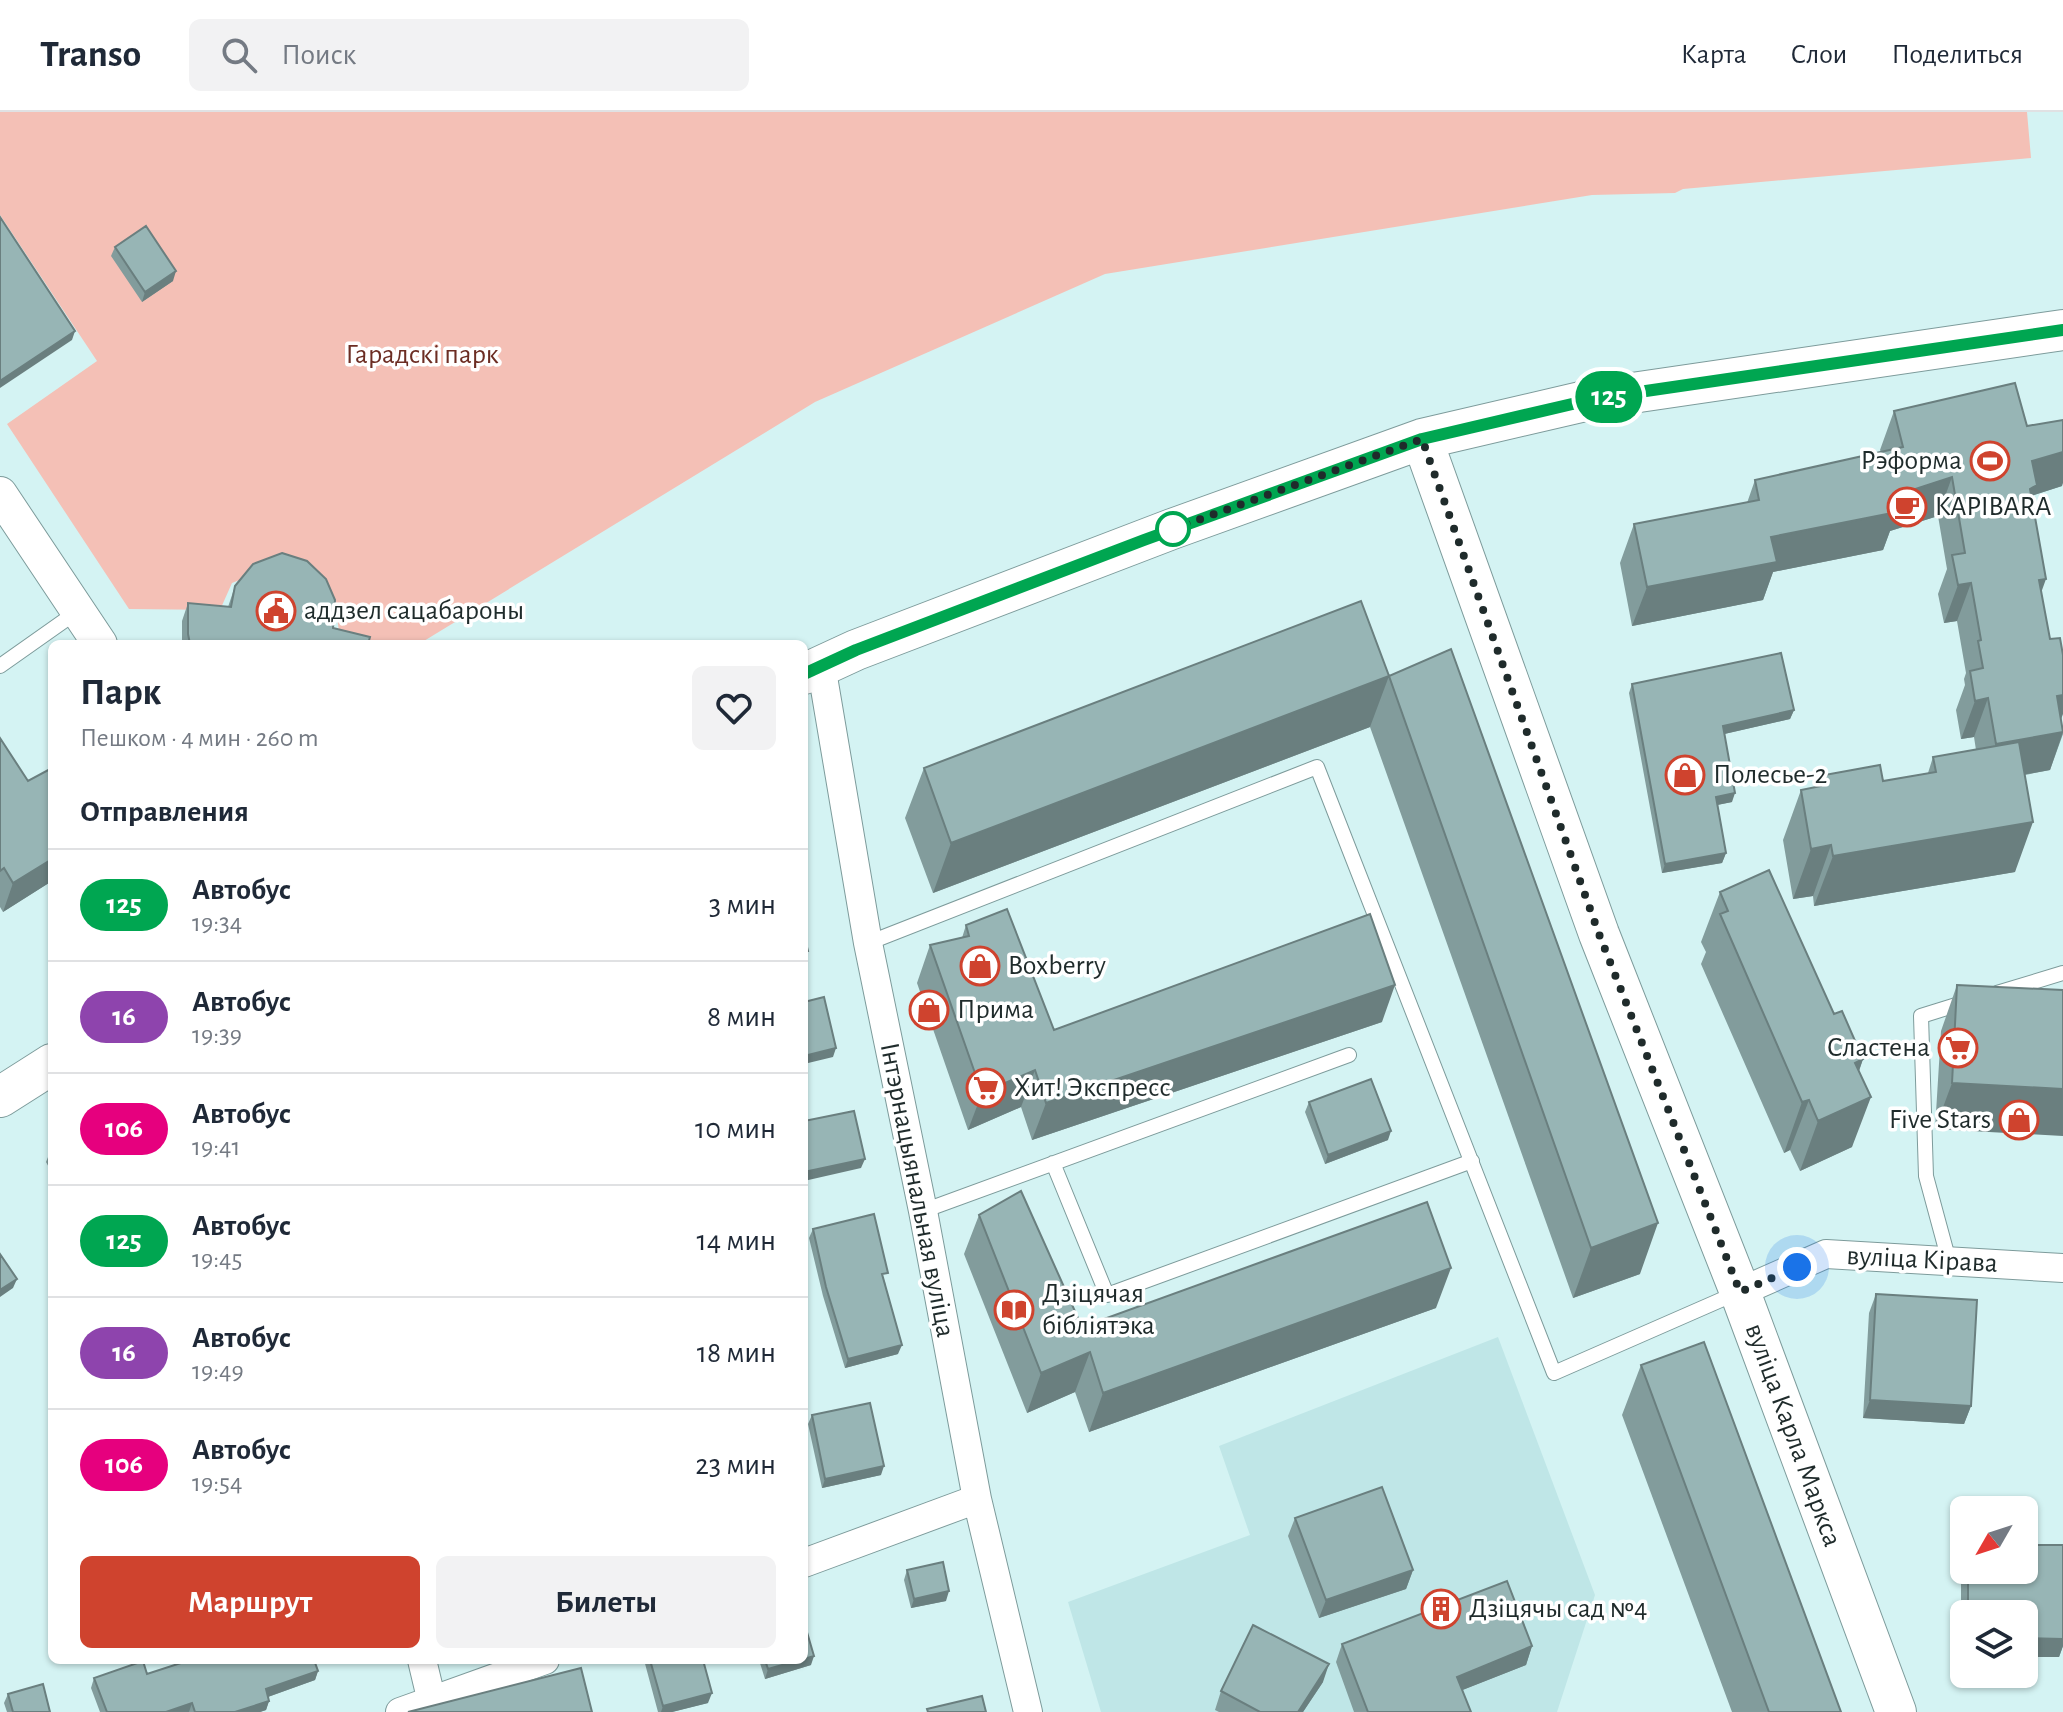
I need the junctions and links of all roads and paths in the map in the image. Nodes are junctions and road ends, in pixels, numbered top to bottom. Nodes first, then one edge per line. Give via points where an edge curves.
1 (2063, 330) edge
2 (1422, 439) junction
3 (0, 494) edge
4 (78, 611) junction
5 (97, 640) edge
6 (0, 666) edge
7 (812, 670) edge
8 (868, 943) junction
9 (2063, 973) edge
10 (1349, 1055) dead end
11 (48, 1067) edge
12 (0, 1097) edge
13 (1472, 1161) junction
14 (1053, 1163) junction
15 (923, 1211) junction
16 (1949, 1261) junction
17 (2063, 1268) edge
18 (1740, 1292) junction
19 (977, 1499) junction
20 (808, 1562) edge
21 (423, 1664) edge
22 (534, 1664) edge
23 (432, 1702) junction
24 (400, 1712) edge
25 (1028, 1712) edge
26 (1896, 1712) edge

1 - 2 main road via 1598,398
2 - 7 main road via 1172,529
2 - 18 main road, вуліца Карла Маркса via 1599,934
3 - 4 street
4 - 5 street
4 - 6 lane
7 - 8 street, Інтэрнацыянальная вуліца
8 - 13 lane via 1317,767
8 - 15 street, Інтэрнацыянальная вуліца
9 - 16 lane via 1921,1016 1926,1176
10 - 14 lane
11 - 12 main road
13 - 14 lane via 1107,1295
13 - 18 lane via 1554,1373
14 - 15 lane
15 - 19 street, Інтэрнацыянальная вуліца
16 - 17 street, вуліца Кірава
16 - 18 street, вуліца Кірава via 1826,1254
18 - 26 main road, вуліца Карла Маркса
19 - 20 street
19 - 25 street, Інтэрнацыянальная вуліца
21 - 23 street
22 - 23 street
23 - 24 street

